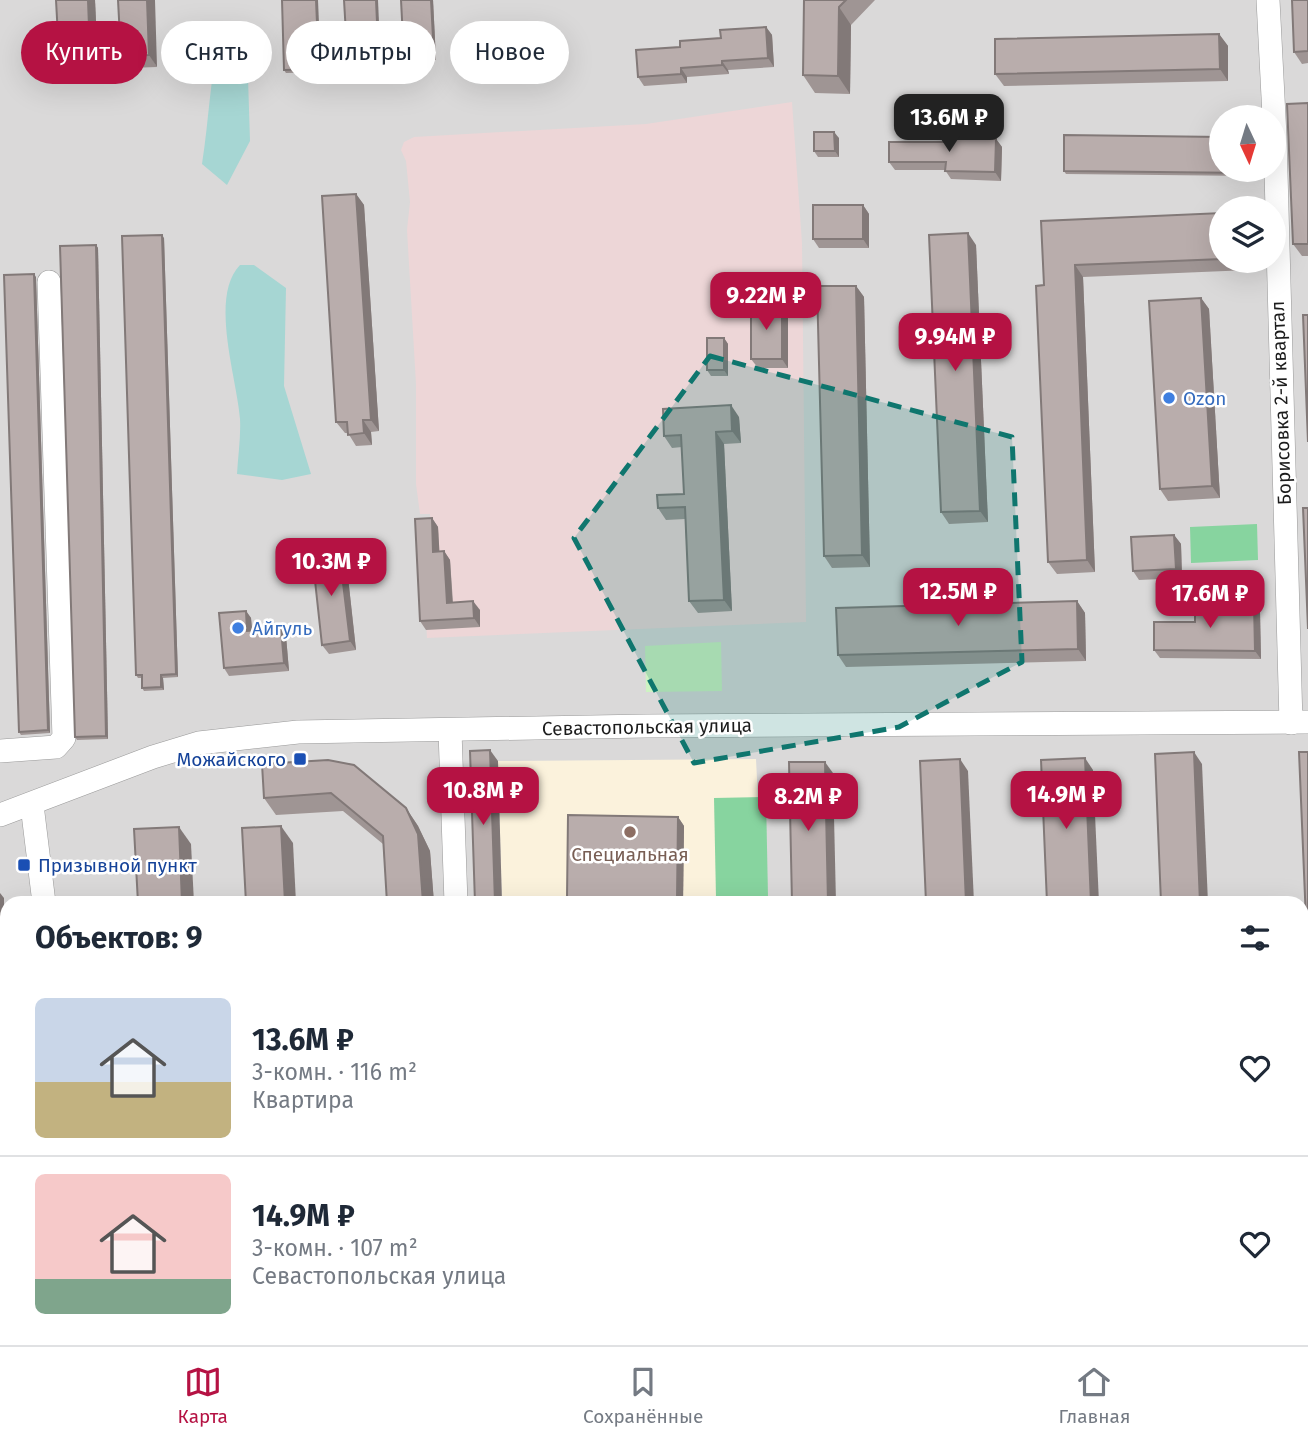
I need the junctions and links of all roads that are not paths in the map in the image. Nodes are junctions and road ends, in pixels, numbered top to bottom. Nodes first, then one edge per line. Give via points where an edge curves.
1 (1268, 0) edge
2 (49, 282) dead end
3 (1300, 722) edge
4 (450, 731) junction
5 (0, 751) edge
6 (32, 805) junction
7 (0, 815) edge
8 (43, 896) edge
9 (456, 896) edge

1 - 3 street, Борисовка 2-й квартал
2 - 5 street via 64,738 56,747
3 - 4 street, Севастопольская улица
4 - 6 street, Севастопольская улица via 231,737 153,757
4 - 9 street
6 - 7 street, Севастопольская улица
6 - 8 street

